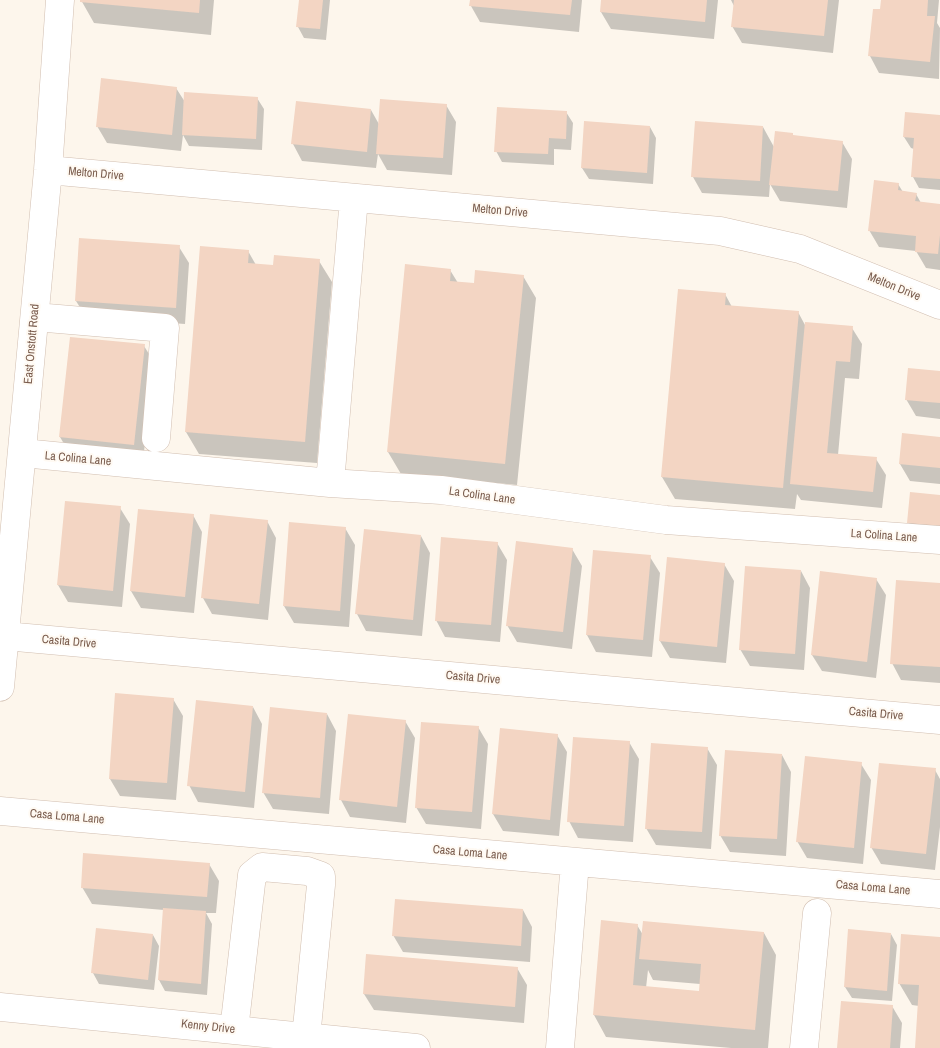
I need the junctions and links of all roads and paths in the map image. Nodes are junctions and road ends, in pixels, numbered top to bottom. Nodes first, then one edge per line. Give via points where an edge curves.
1 (60, 0) edge
2 (48, 170) junction
3 (354, 198) junction
4 (940, 305) edge
5 (35, 317) junction
6 (156, 438) dead end
7 (23, 453) junction
8 (330, 483) junction
9 (940, 540) edge
10 (5, 636) junction
11 (0, 688) edge
12 (940, 720) edge
13 (0, 811) edge
14 (576, 862) junction
15 (940, 894) edge
16 (817, 913) dead end
17 (0, 1006) edge
18 (234, 1030) junction
19 (306, 1042) edge
20 (416, 1048) edge
21 (560, 1048) edge
22 (804, 1048) edge

1 - 2 street, East Onstott Road
2 - 3 street, Melton Drive
2 - 5 street, East Onstott Road
3 - 4 street, Melton Drive via 720,231 800,249
3 - 8 street
5 - 6 street via 165,328
5 - 7 street, East Onstott Road
7 - 8 street, La Colina Lane
7 - 10 street, East Onstott Road
8 - 9 street, La Colina Lane via 441,490 666,520
10 - 11 street, East Onstott Road
10 - 12 street, Casita Drive
13 - 14 street, Casa Loma Lane
14 - 15 street, Casa Loma Lane
14 - 21 street
16 - 22 street
17 - 18 street, Kenny Drive
18 - 19 street, Kenny Drive
18 - 19 street via 252,875 262,867 306,871 321,876
19 - 20 street, Kenny Drive

